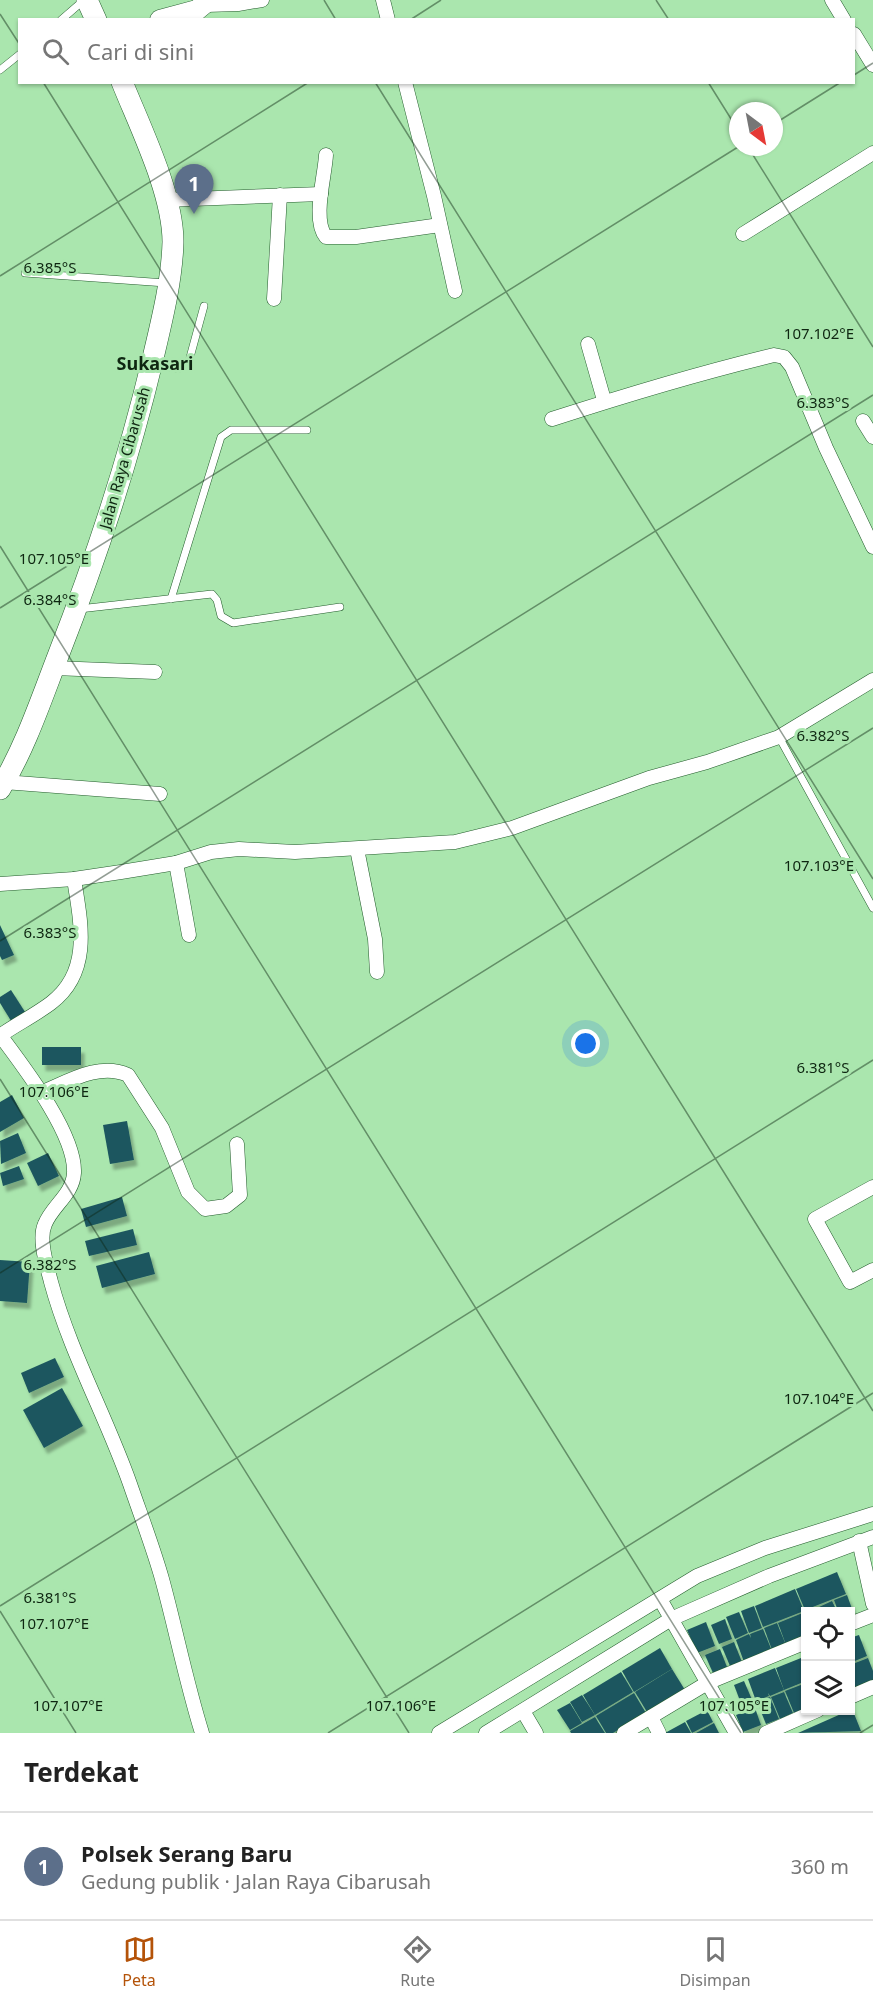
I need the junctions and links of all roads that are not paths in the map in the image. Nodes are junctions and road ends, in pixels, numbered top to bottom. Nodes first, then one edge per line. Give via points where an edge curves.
1 (86, 0) edge
2 (262, 0) edge
3 (383, 0) edge
4 (832, 0) edge
5 (208, 2) edge
6 (64, 18) edge
7 (95, 18) edge
8 (167, 18) edge
9 (388, 18) edge
10 (843, 18) edge
11 (855, 36) edge
12 (18, 56) edge
13 (873, 65) edge
14 (0, 70) edge
15 (123, 84) edge
16 (405, 84) edge
17 (873, 153) edge
18 (326, 155) dead end
19 (321, 194) junction
20 (280, 195) junction
21 (166, 200) junction
22 (440, 225) junction
23 (743, 234) dead end
24 (25, 273) dead end
25 (168, 283) junction
26 (454, 291) dead end
27 (274, 299) dead end
28 (204, 306) dead end
29 (588, 344) dead end
30 (151, 364) junction
31 (604, 400) junction
32 (552, 419) dead end
33 (863, 421) dead end
34 (307, 430) dead end
35 (873, 437) edge
36 (873, 547) edge
37 (171, 599) junction
38 (340, 607) dead end
39 (76, 609) junction
40 (54, 668) junction
41 (155, 672) dead end
42 (873, 680) edge
43 (779, 737) junction
44 (2, 785) edge
45 (160, 794) dead end
46 (357, 849) junction
47 (176, 863) junction
48 (74, 879) junction
49 (0, 884) edge
50 (873, 908) edge
51 (189, 935) dead end
52 (377, 972) dead end
53 (0, 1035) edge
54 (43, 1092) junction
55 (237, 1144) dead end
56 (873, 1187) edge
57 (873, 1270) edge
58 (873, 1514) edge
59 (873, 1537) edge
60 (859, 1541) junction
61 (660, 1599) junction
62 (873, 1604) edge
63 (873, 1615) edge
64 (672, 1619) junction
65 (855, 1622) edge
66 (801, 1644) edge
67 (709, 1682) junction
68 (873, 1687) edge
69 (855, 1695) edge
70 (523, 1711) junction
71 (807, 1715) edge
72 (651, 1718) junction
73 (202, 1733) edge
74 (439, 1733) edge
75 (486, 1733) edge
76 (536, 1733) edge
77 (624, 1733) edge
78 (659, 1733) edge
79 (736, 1733) edge
80 (766, 1733) edge

1 - 6 lane
1 - 7 main road
2 - 5 street via 238,4
3 - 9 street
4 - 10 street
5 - 8 street via 197,10
11 - 13 street
12 - 14 lane
15 - 21 main road, Jalan Raya Cibarusah
16 - 22 street
17 - 23 street
18 - 19 street
19 - 20 street
19 - 22 street via 322,232 326,237 356,237
20 - 21 street
20 - 27 street
21 - 25 main road, Jalan Raya Cibarusah via 172,241
22 - 26 street
24 - 25 lane
25 - 30 main road, Jalan Raya Cibarusah
28 - 30 lane via 185,366 181,369
29 - 31 street
30 - 39 main road, Jalan Raya Cibarusah via 125,465
31 - 32 street
31 - 36 street via 774,355 784,357 792,367
33 - 35 street
34 - 37 lane via 231,430 221,437
37 - 38 lane via 212,594 221,616 233,623
37 - 39 lane
39 - 40 main road, Jalan Raya Cibarusah
40 - 41 street
40 - 44 main road, Jalan Raya Cibarusah
42 - 43 street
43 - 46 street via 649,778 512,828 455,842
43 - 50 lane
44 - 45 street
46 - 47 street via 239,849 211,852
46 - 52 street via 375,939
47 - 48 street
47 - 51 street
48 - 49 street
48 - 53 street via 82,928 80,964 59,996
53 - 54 street
54 - 55 street via 102,1071 128,1075 162,1128 188,1192 205,1209 226,1206 240,1195
54 - 73 street via 63,1134 74,1174 69,1190 42,1233 51,1280 145,1526
56 - 57 street via 815,1219 850,1282
58 - 61 street via 723,1564
59 - 60 street
60 - 62 street
60 - 64 street
61 - 64 street
61 - 74 street
63 - 65 street
64 - 67 street
64 - 70 street
66 - 67 street
67 - 72 street
67 - 79 street
68 - 69 street
70 - 75 street
70 - 76 street
71 - 80 street
72 - 77 street
72 - 78 street

